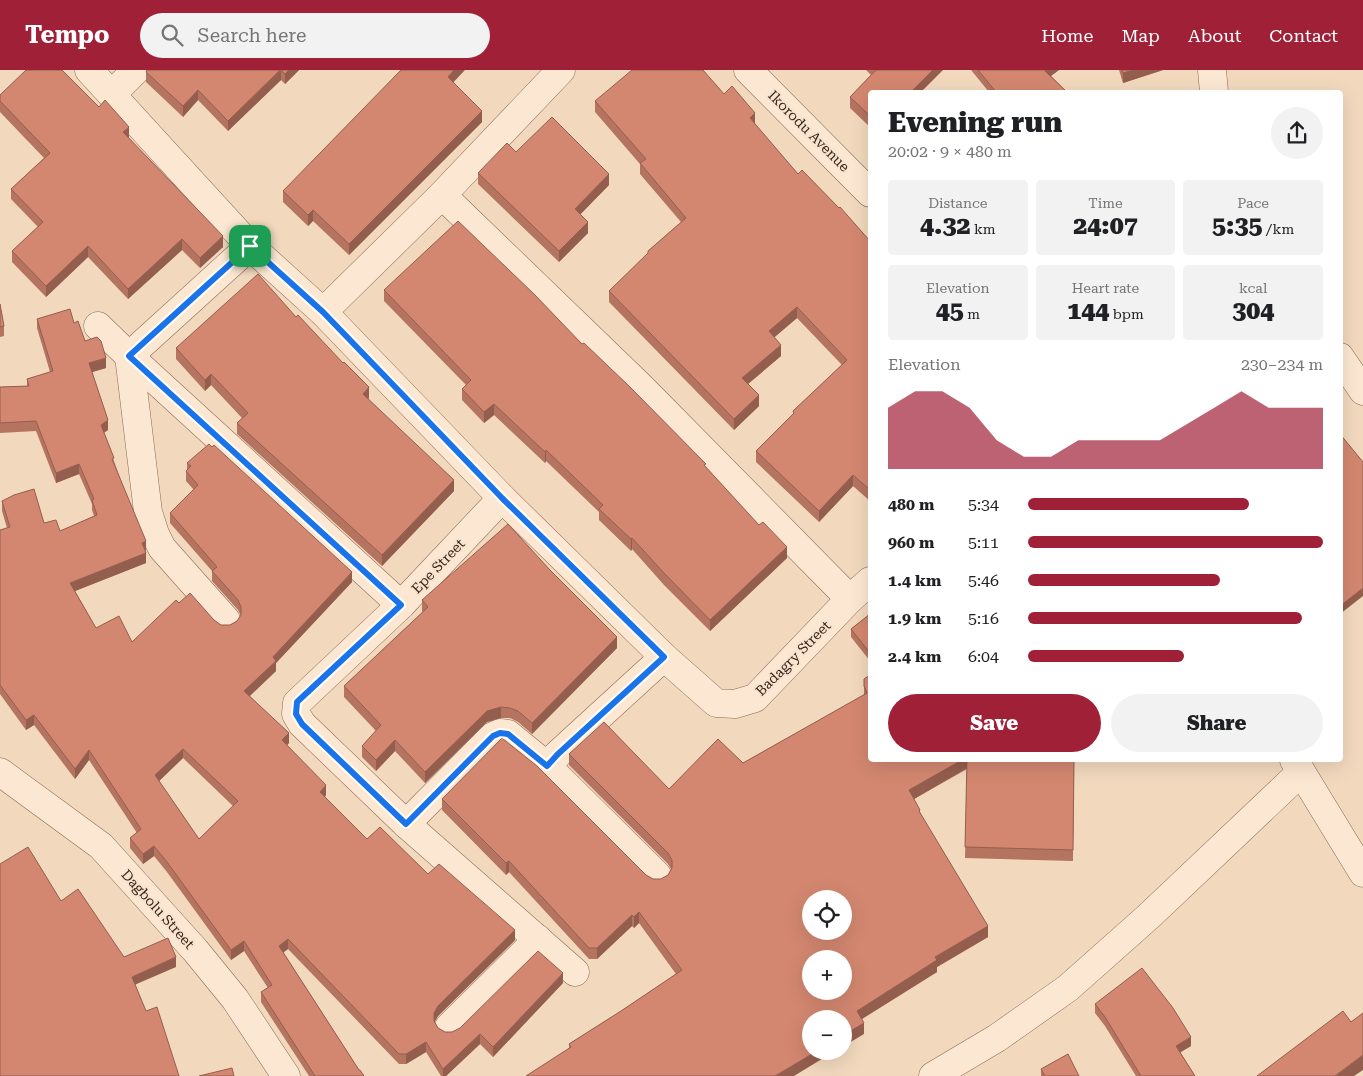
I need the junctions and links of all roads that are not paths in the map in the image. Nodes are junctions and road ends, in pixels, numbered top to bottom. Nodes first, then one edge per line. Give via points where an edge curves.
1 (89, 70) edge
2 (136, 70) edge
3 (561, 70) edge
4 (748, 70) edge
5 (1212, 70) edge
6 (1214, 90) edge
7 (112, 94) junction
8 (868, 190) edge
9 (442, 195) junction
10 (250, 246) junction
11 (323, 312) junction
12 (98, 326) dead end
13 (129, 356) junction
14 (1343, 361) edge
15 (1363, 391) edge
16 (502, 498) junction
17 (860, 590) edge
18 (401, 605) junction
19 (226, 620) dead end
20 (664, 657) junction
21 (547, 766) junction
22 (1298, 766) edge
23 (0, 772) edge
24 (406, 824) junction
25 (1363, 873) edge
26 (656, 875) dead end
27 (538, 939) junction
28 (575, 972) dead end
29 (449, 1028) dead end
30 (286, 1076) edge
31 (933, 1076) edge

1 - 7 street, Badagry Street
2 - 7 street
3 - 9 street
4 - 8 street, Ikorodu Avenue
5 - 6 street
7 - 10 street, Badagry Street
9 - 11 street
9 - 17 street via 641,387
10 - 11 street, Badagry Street
10 - 13 street
11 - 16 street, Badagry Street
12 - 13 street
13 - 18 street
13 - 19 street via 148,512 155,534 162,548
14 - 15 street
16 - 18 street, Epe Street
16 - 20 street, Badagry Street
17 - 20 street, Badagry Street via 755,698 735,704 716,703
18 - 24 street, Epe Street via 297,702 296,714 302,724
20 - 21 street
21 - 24 street via 508,734 500,733 493,736
21 - 26 street
22 - 25 street
22 - 31 street via 1149,916 1068,988 997,1038
23 - 30 street, Dagbolu Street via 101,846 195,950 234,999
24 - 27 street, Epe Street
27 - 28 street, Epe Street
27 - 29 street

